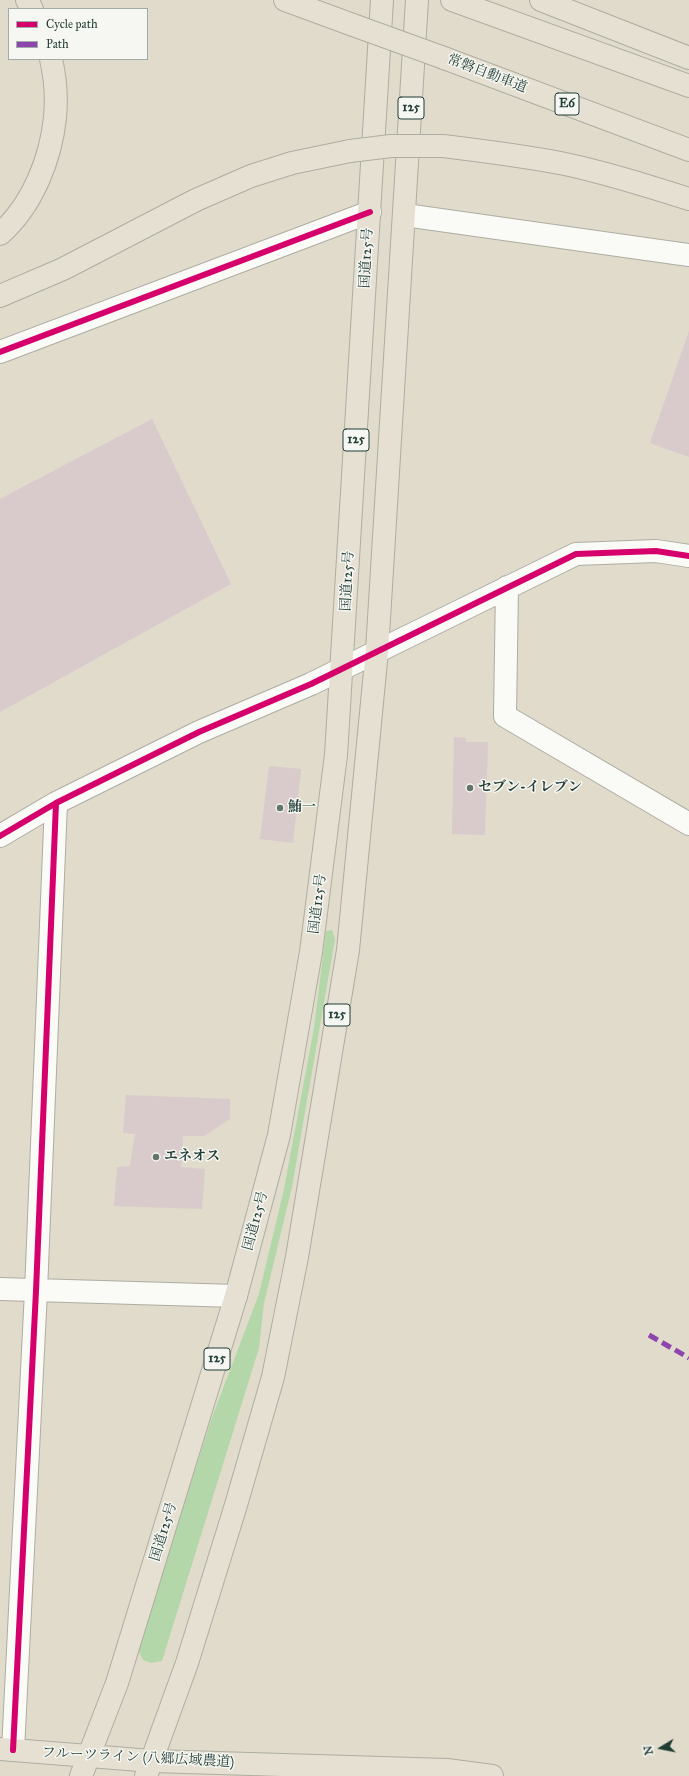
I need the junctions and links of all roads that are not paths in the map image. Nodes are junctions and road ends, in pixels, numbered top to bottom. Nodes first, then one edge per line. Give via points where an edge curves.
1 (285, 0) edge
2 (382, 0) edge
3 (417, 0) edge
4 (452, 0) edge
5 (541, 0) edge
6 (689, 58) edge
7 (51, 60) edge
8 (689, 86) edge
9 (689, 150) edge
10 (689, 199) edge
11 (370, 212) junction
12 (405, 215) junction
13 (0, 234) edge
14 (689, 255) edge
15 (0, 296) edge
16 (0, 352) edge
17 (689, 556) edge
18 (507, 587) junction
19 (377, 651) junction
20 (343, 668) junction
21 (56, 803) junction
22 (689, 824) edge
23 (0, 836) edge
24 (0, 1289) edge
25 (36, 1292) junction
26 (236, 1296) junction
27 (6, 1750) edge
28 (89, 1756) junction
29 (149, 1769) edge
30 (81, 1776) edge
31 (492, 1776) edge

1 - 9 main road, 常磐自動車道 / E6, bridge
2 - 11 main road, 国道125号 / 125
3 - 12 main road, 125
4 - 8 main road
5 - 6 main road
7 - 13 main road via 56,116 52,141 33,192
10 - 15 main road, bridge via 566,164 511,155 444,146 391,146 350,151 292,163 251,176 196,200 63,269
11 - 16 street
11 - 20 main road, 国道125号 / 125
12 - 14 street
12 - 19 main road, 125
17 - 18 street via 656,551 576,554
18 - 19 street
18 - 22 street via 504,716
19 - 20 street
19 - 29 main road, 125 via 348,950 298,1249 273,1376 191,1648
20 - 21 street via 199,732
20 - 26 main road, 国道125号 / 125 via 334,776 311,952 279,1135
21 - 23 street
21 - 25 street
24 - 25 street
25 - 26 street
25 - 27 street
26 - 28 main road, 国道125号 / 125 via 117,1683
27 - 28 main road, フルーツライン (八郷広域農道)
28 - 29 main road, フルーツライン (八郷広域農道)
28 - 30 main road, 国道125号 / 125
29 - 31 main road, フルーツライン (八郷広域農道) via 447,1770

